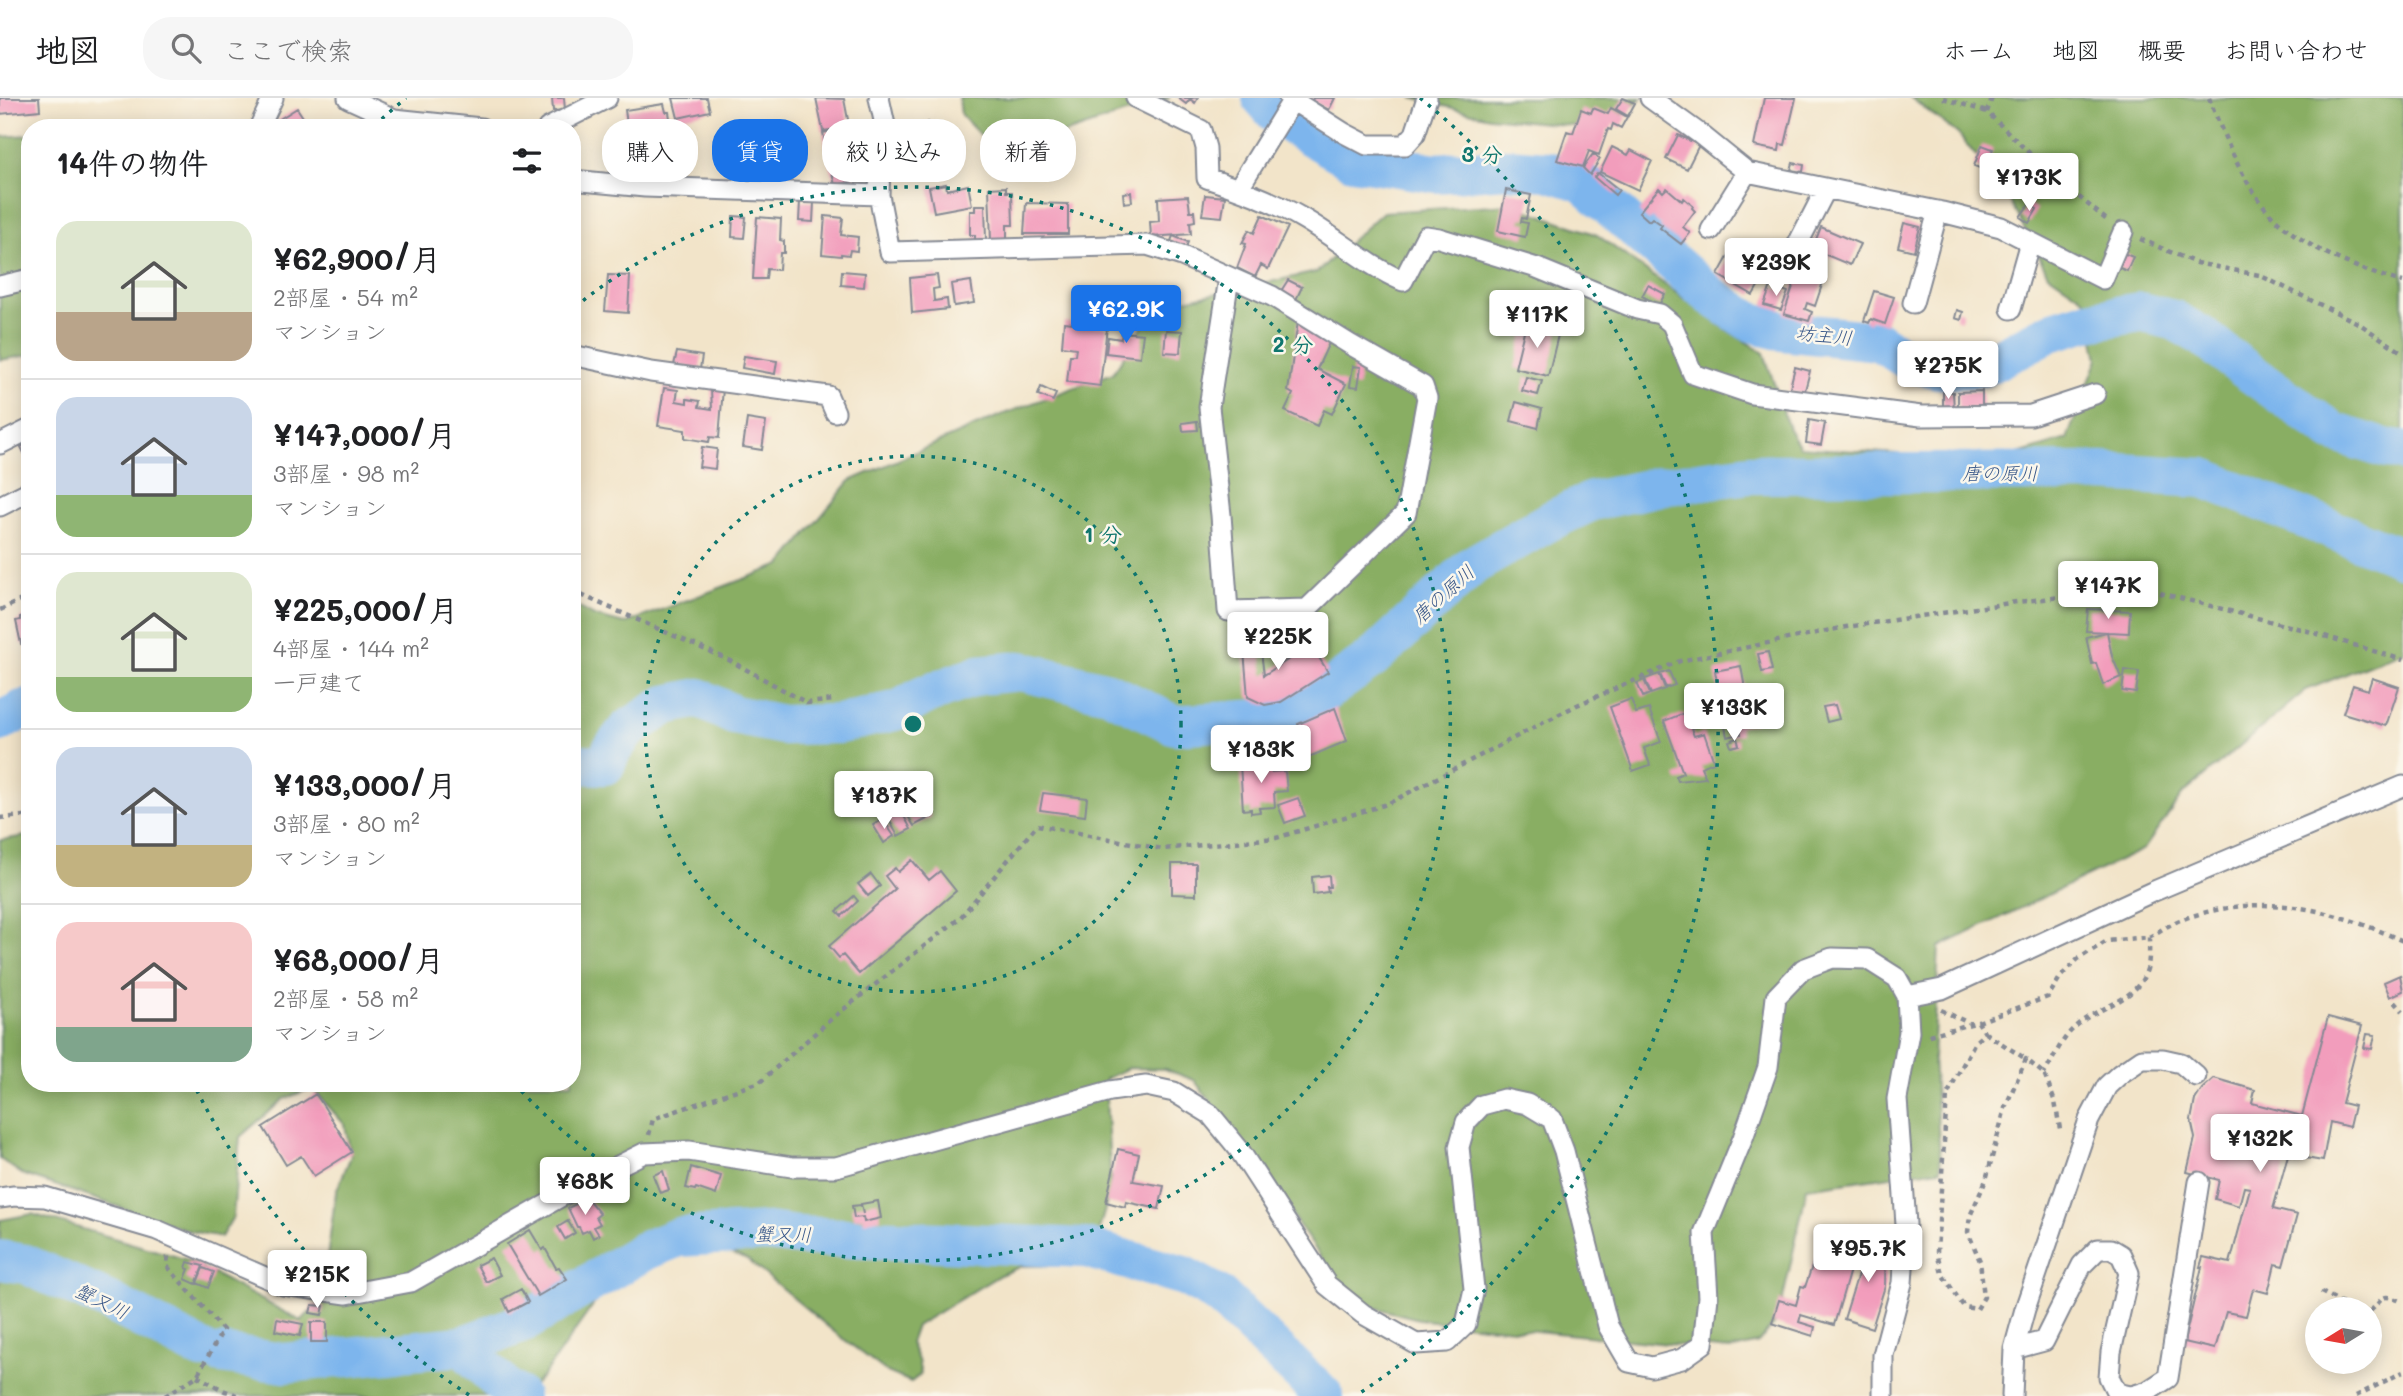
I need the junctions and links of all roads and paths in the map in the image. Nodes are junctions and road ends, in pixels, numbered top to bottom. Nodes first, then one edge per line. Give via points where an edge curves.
1 (273, 98) edge
2 (348, 98) edge
3 (607, 98) edge
4 (879, 98) edge
5 (1136, 98) edge
6 (1427, 98) edge
7 (1650, 98) edge
8 (1943, 98) edge
9 (1992, 98) edge
10 (2209, 98) edge
11 (1291, 99) edge
12 (1987, 112) junction
13 (263, 119) edge
14 (394, 119) edge
15 (566, 119) edge
16 (1747, 173) junction
17 (581, 181) edge
18 (1238, 189) junction
19 (1826, 189) junction
20 (879, 195) junction
21 (1938, 211) junction
22 (1711, 230) dead end
23 (2123, 232) junction
24 (2030, 242) junction
25 (1792, 254) dead end
26 (1229, 278) junction
27 (21, 281) edge
28 (2403, 282) edge
29 (0, 286) edge
30 (1913, 303) dead end
31 (2011, 309) dead end
32 (2403, 353) edge
33 (581, 357) edge
34 (2095, 394) dead end
35 (835, 412) dead end
36 (21, 434) edge
37 (0, 444) edge
38 (21, 496) edge
39 (0, 506) edge
40 (581, 595) edge
41 (21, 600) edge
42 (0, 610) edge
43 (2403, 660) edge
44 (834, 700) dead end
45 (2403, 786) edge
46 (21, 816) edge
47 (0, 818) edge
48 (2149, 937) junction
49 (2403, 942) edge
50 (1907, 996) junction
51 (2395, 1002) dead end
52 (2403, 1011) edge
53 (1978, 1022) junction
54 (1985, 1033) junction
55 (1908, 1040) junction
56 (2026, 1059) junction
57 (2044, 1074) junction
58 (2196, 1076) dead end
59 (2060, 1129) dead end
60 (644, 1153) junction
61 (2199, 1182) dead end
62 (0, 1198) edge
63 (169, 1235) junction
64 (2320, 1292) dead end
65 (2330, 1297) edge
66 (2382, 1298) edge
67 (2403, 1302) edge
68 (2014, 1349) junction
69 (2403, 1373) edge
70 (197, 1376) junction
71 (165, 1396) edge
72 (242, 1396) edge
73 (1883, 1396) edge
74 (2012, 1396) edge
75 (2131, 1396) edge
76 (2356, 1396) edge

1 - 13 street
2 - 14 street
3 - 15 street
4 - 20 street via 887,134
5 - 18 street via 1201,130 1207,178
6 - 11 street via 1415,134 1405,145 1367,145
7 - 16 street
8 - 12 path
9 - 12 path
10 - 28 path via 2243,175 2280,224 2329,255
11 - 18 street
12 - 23 path via 2050,173
16 - 19 street
16 - 22 street
17 - 20 street
18 - 34 street via 1302,218 1403,281 1426,236 1537,268 1660,314 1672,324 1693,374 1752,394 1908,415 1961,417 2031,415
19 - 21 street
19 - 25 street
20 - 26 street via 890,252 1147,245
21 - 24 street via 2001,227
21 - 30 street
23 - 24 street via 2102,279
23 - 32 path via 2196,262 2259,275 2358,323
24 - 31 street
26 - 26 street via 1272,296 1423,386 1427,398 1406,513 1307,609 1227,611 1209,407
27 - 29 street
33 - 35 street via 651,372 828,396
36 - 37 street
38 - 39 street
40 - 44 path via 729,660 807,703
41 - 42 path
43 - 60 path via 2141,588 2017,602 1846,627 1680,661 1577,705 1387,804 1276,838 1162,849 1037,825 960,918 830,1020 760,1082 653,1119
45 - 50 street via 2152,892 1941,989
46 - 47 path
48 - 49 path via 2180,920 2230,906 2262,904 2325,912
48 - 53 path via 2107,941 2078,959 2048,997
48 - 57 path via 2148,968 2141,984 2131,995 2071,1030
50 - 55 street
50 - 60 street via 1897,978 1867,959 1832,958 1802,969 1776,997 1768,1067 1704,1233 1708,1297 1703,1344 1682,1359 1652,1367 1629,1362 1608,1326 1564,1151 1552,1119 1527,1104 1504,1100 1482,1105 1466,1122 1459,1147 1474,1289 1466,1324 1447,1342 1416,1343 1363,1314 1327,1285 1238,1149 1210,1114 1174,1091 1146,1086 1110,1091 836,1167 792,1167 689,1151
51 - 52 path
53 - 54 path
53 - 55 path
54 - 56 path
54 - 56 path via 1975,1042 1947,1095 1937,1252 1942,1274 1964,1307 1977,1308 1983,1297 1980,1261 1968,1232 1970,1216
55 - 73 street via 1897,1099 1906,1224 1902,1283 1883,1355
56 - 57 path
57 - 59 path
58 - 68 street via 2181,1063 2142,1059 2107,1086 2089,1120
60 - 63 street via 411,1282 360,1291 284,1286
61 - 75 street via 2168,1378
62 - 63 street via 45,1197
63 - 70 path via 167,1266 223,1330
64 - 65 path
66 - 67 path
68 - 74 street
68 - 75 street via 2043,1341 2082,1265 2098,1249 2111,1249 2121,1255 2129,1273 2109,1377 2117,1393
69 - 76 path
70 - 71 path
70 - 72 path

